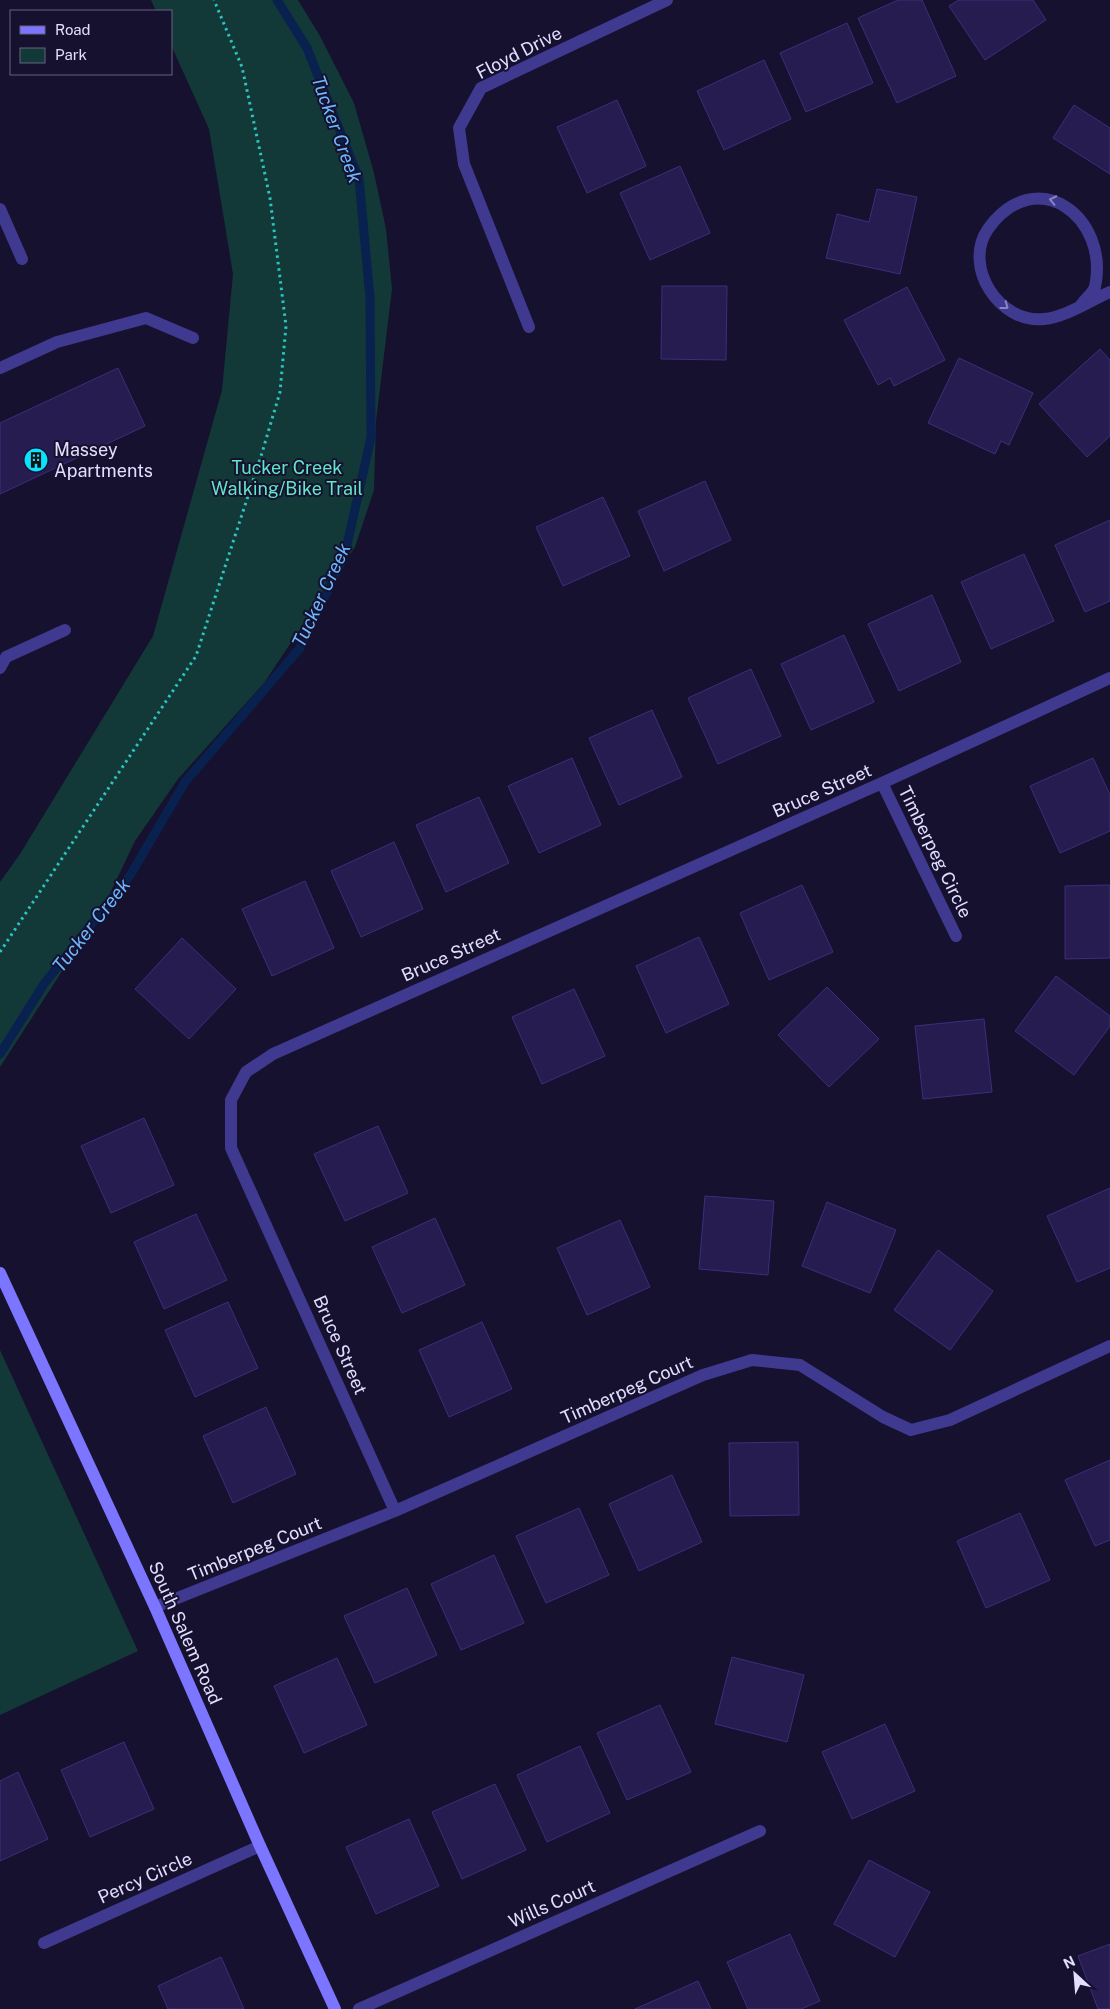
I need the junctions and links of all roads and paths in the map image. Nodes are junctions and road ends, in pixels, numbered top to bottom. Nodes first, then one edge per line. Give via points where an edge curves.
1 (214, 0) edge
2 (667, 0) edge
3 (0, 209) edge
4 (1106, 248) edge
5 (22, 258) dead end
6 (1110, 292) edge
7 (1081, 305) junction
8 (528, 326) dead end
9 (193, 338) dead end
10 (0, 368) edge
11 (65, 630) dead end
12 (0, 668) edge
13 (1110, 678) edge
14 (882, 783) junction
15 (956, 936) dead end
16 (0, 952) edge
17 (0, 1273) edge
18 (1110, 1346) edge
19 (395, 1511) junction
20 (155, 1608) junction
21 (760, 1831) dead end
22 (260, 1846) junction
23 (44, 1943) dead end
24 (335, 2009) edge
25 (359, 2009) edge

1 - 16 path via 242,67 270,198 286,326 280,392 196,656
2 - 8 street, Floyd Drive via 481,88 459,128 464,164
3 - 5 street
4 - 7 street via 1094,289
4 -> 7 street via 1085,216 1069,204 1050,198 1031,198 1013,205 997,216 986,232 981,251 981,272 989,291 1003,307 1022,316 1042,320 1062,315
6 - 7 street
9 - 10 street via 146,318 57,342
11 - 12 street via 6,657
13 - 14 street, Bruce Street
14 - 15 street, Timberpeg Circle
14 - 19 street, Bruce Street via 282,1050 246,1072 231,1100 232,1148
17 - 20 main road, South Salem Road
18 - 19 street, Timberpeg Court via 950,1420 911,1430 800,1365 752,1360 703,1375
19 - 20 street, Timberpeg Court
20 - 22 main road, South Salem Road
21 - 25 street, Wills Court
22 - 23 street, Percy Circle
22 - 24 main road, South Salem Road

